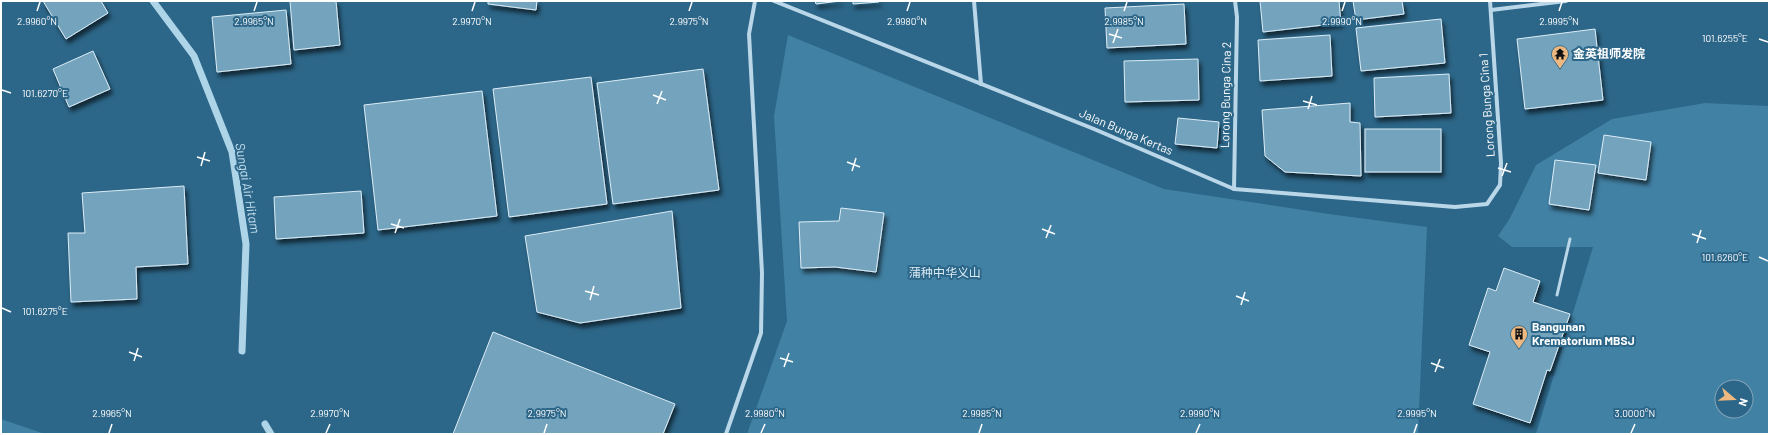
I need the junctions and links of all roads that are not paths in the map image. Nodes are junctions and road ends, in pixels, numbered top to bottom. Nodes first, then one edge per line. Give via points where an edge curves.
1 (755, 1) edge
2 (774, 1) edge
3 (974, 1) edge
4 (1236, 1) edge
5 (1490, 1) edge
6 (1566, 1) edge
7 (1491, 10) junction
8 (981, 84) junction
9 (1234, 189) junction
10 (1487, 204) joint
11 (1570, 239) dead end
12 (1557, 294) dead end
13 (726, 434) edge

1 - 13 street via 749,34 762,273 761,333
2 - 8 street, Jalan Bunga Kertas
3 - 8 street
4 - 9 street, Lorong Bunga Cina 2
5 - 7 street, Lorong Bunga Cina 1
6 - 7 street
7 - 10 street, Lorong Bunga Cina 1 via 1501,170 1500,185
8 - 9 street, Jalan Bunga Kertas
9 - 10 street, Jalan Bunga Kertas via 1416,205 1455,207
11 - 12 lane

